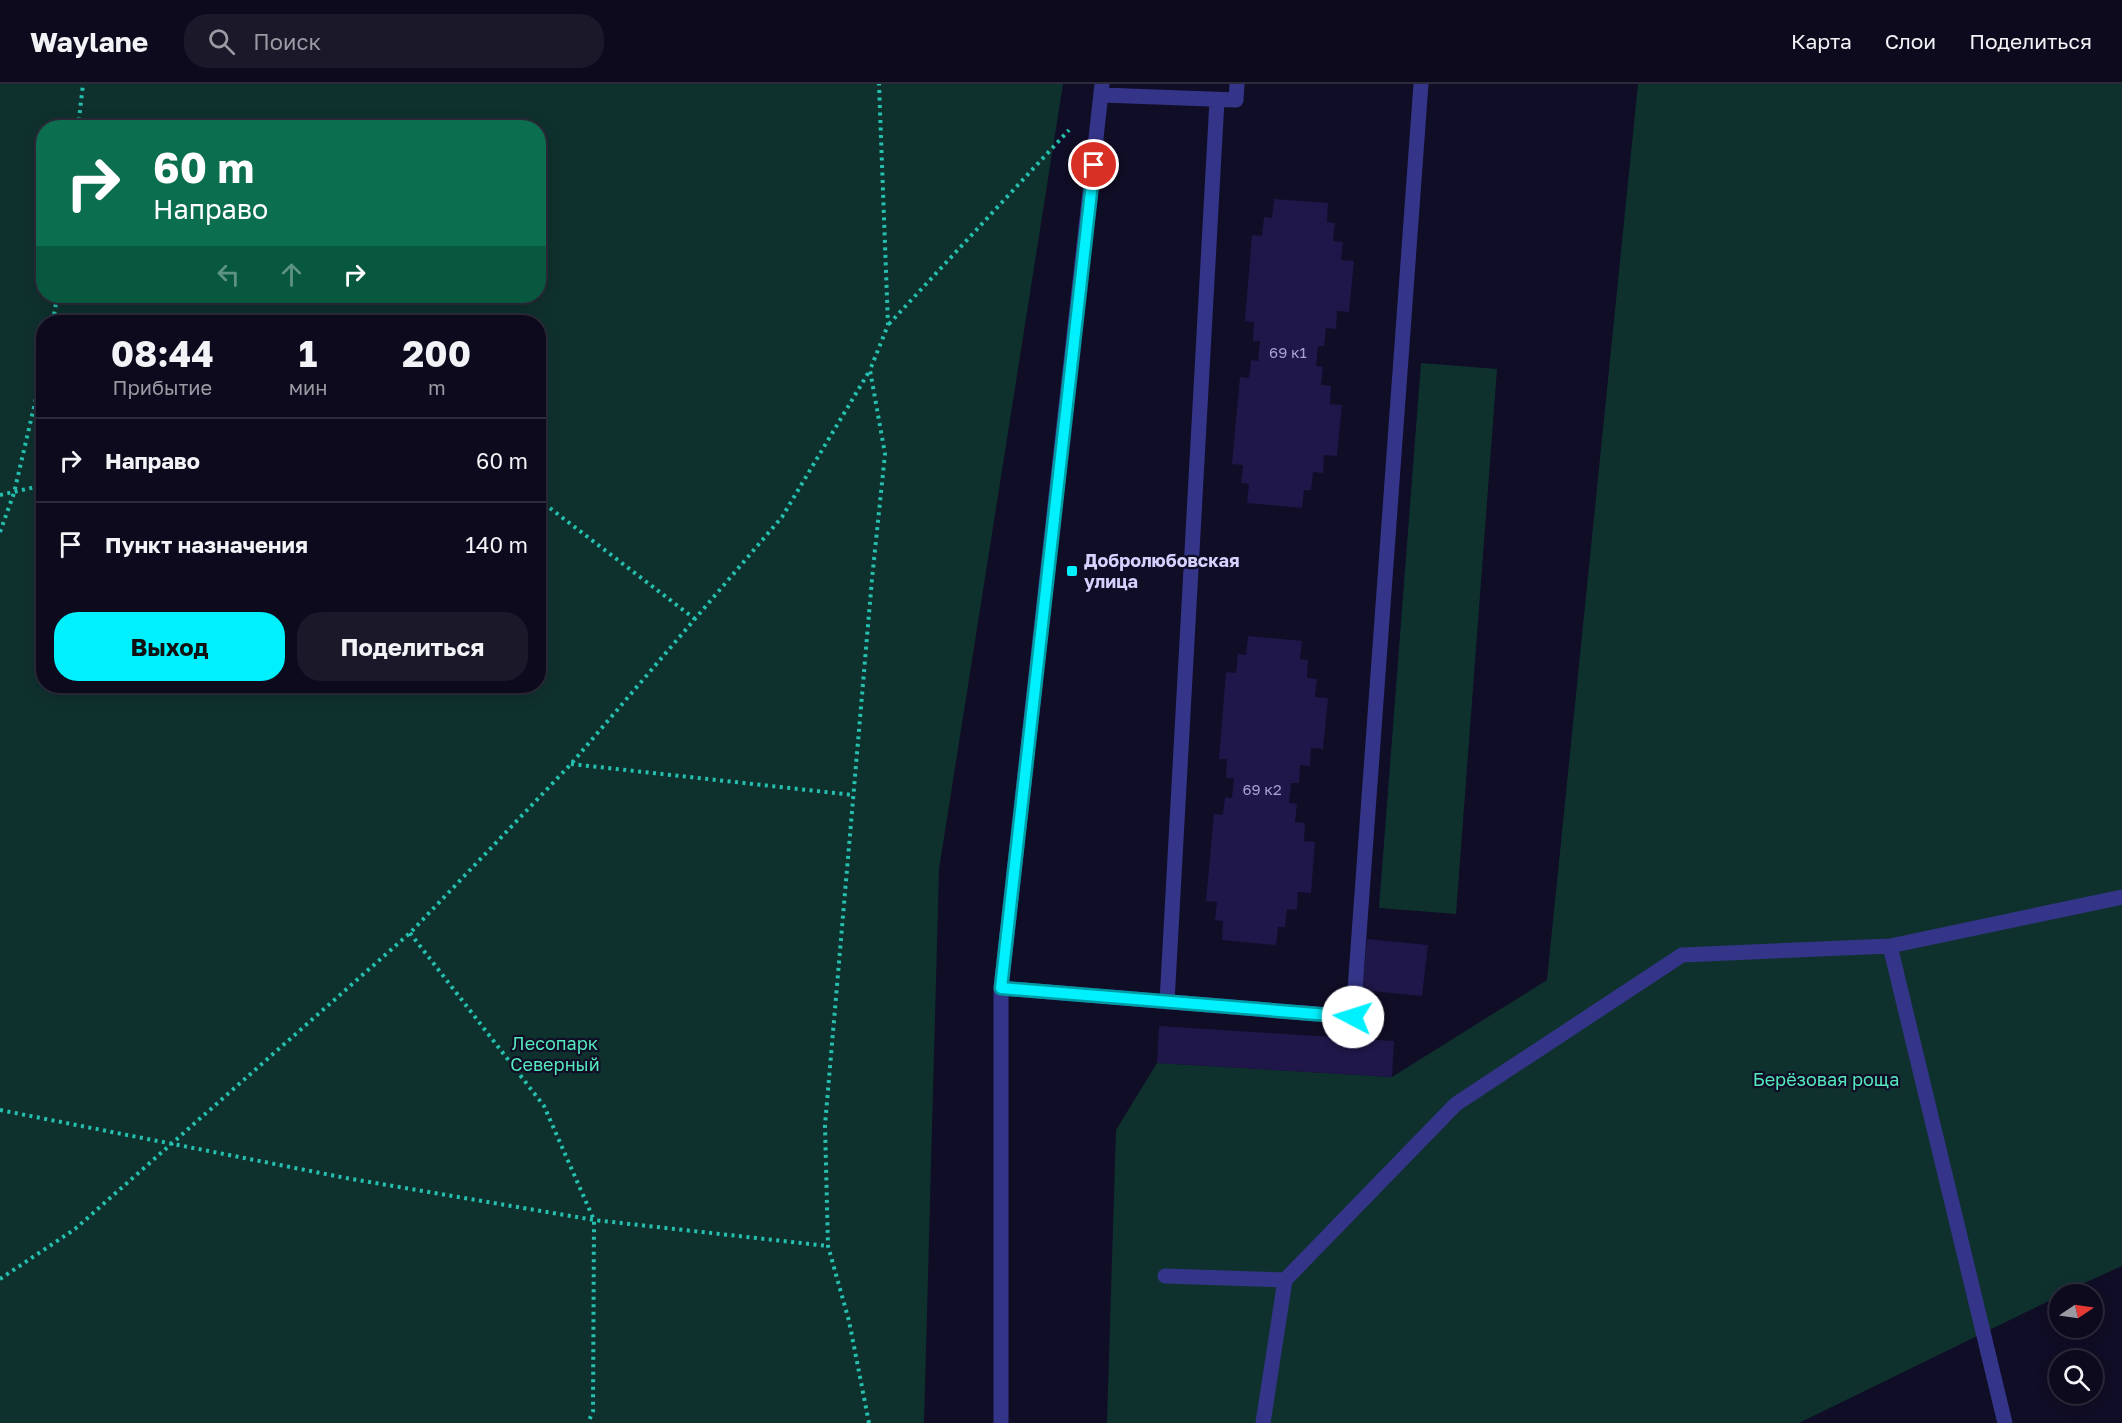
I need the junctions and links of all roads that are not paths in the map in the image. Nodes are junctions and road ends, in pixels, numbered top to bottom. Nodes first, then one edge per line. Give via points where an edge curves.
1 (1237, 84) edge
2 (1421, 84) edge
3 (1102, 89) edge
4 (1217, 100) junction
5 (2122, 897) edge
6 (1890, 946) junction
7 (1001, 988) junction
8 (1167, 1002) junction
9 (1165, 1276) dead end
10 (1285, 1280) junction
11 (1001, 1423) edge
12 (1263, 1423) edge
13 (2005, 1423) edge

1 - 4 street via 1236,100
2 - 8 street via 1353,1017
3 - 4 street
3 - 7 street
4 - 8 street
5 - 6 street
6 - 10 street via 1682,955 1456,1104
6 - 13 street
7 - 8 street
7 - 11 street
9 - 10 street
10 - 12 street

